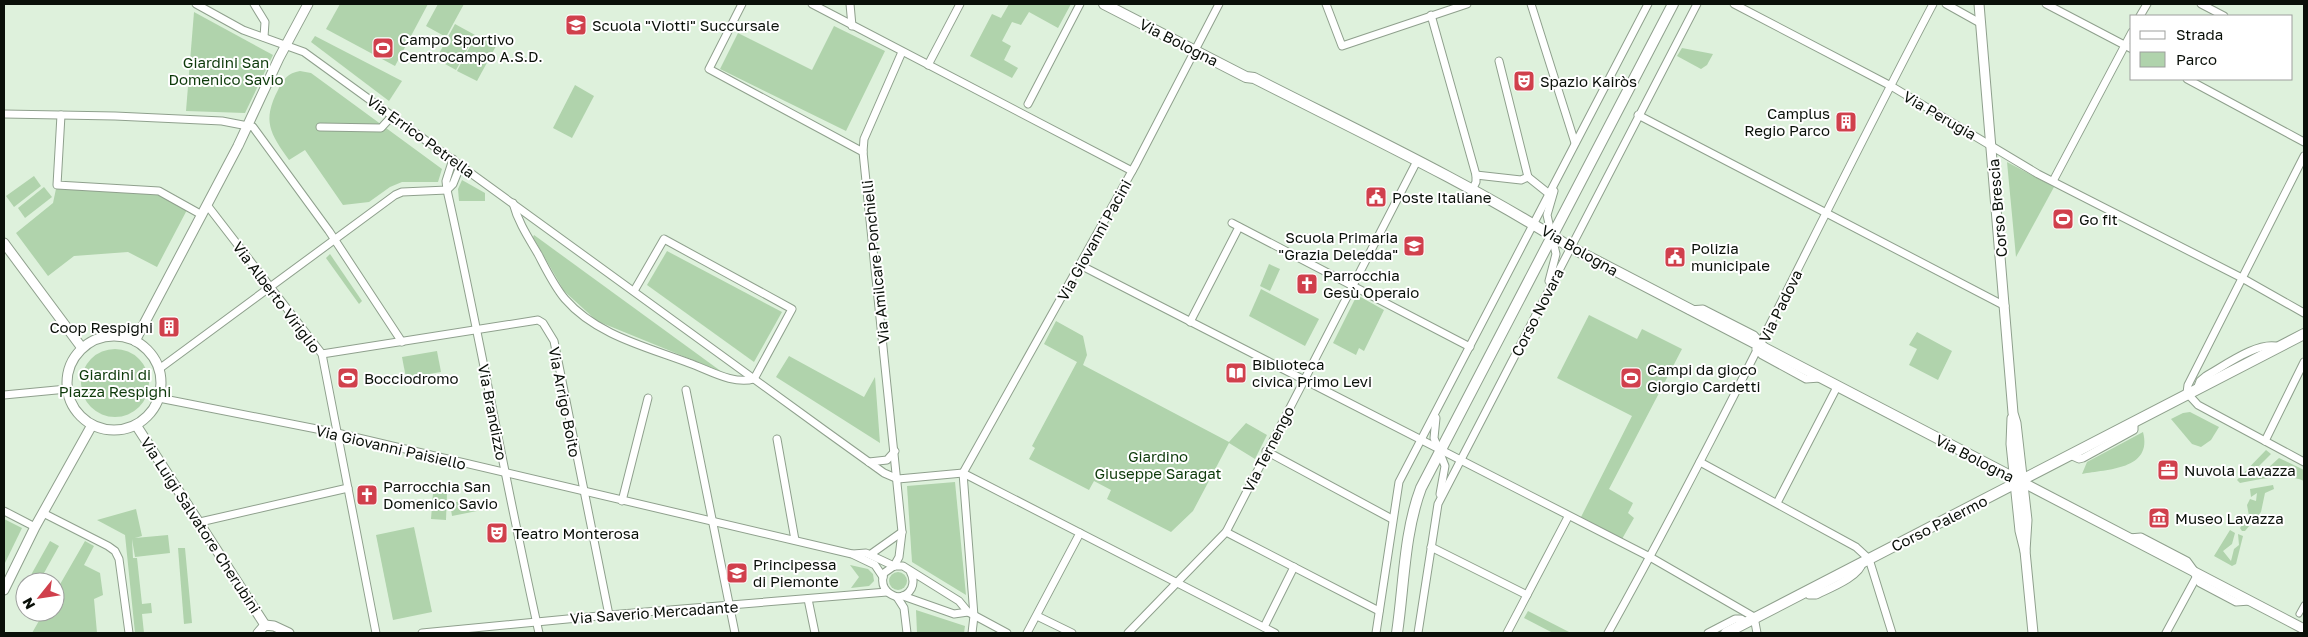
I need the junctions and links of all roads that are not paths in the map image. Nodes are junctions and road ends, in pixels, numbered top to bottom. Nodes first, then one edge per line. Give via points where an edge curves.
1 (196, 4) edge
2 (254, 4) edge
3 (308, 4) edge
4 (742, 4) edge
5 (812, 4) edge
6 (850, 4) edge
7 (960, 4) edge
8 (1080, 4) edge
9 (1104, 4) edge
10 (1120, 4) edge
11 (1219, 4) edge
12 (1326, 4) edge
13 (1467, 4) edge
14 (1531, 4) edge
15 (1648, 4) edge
16 (1673, 4) edge
17 (1697, 4) edge
18 (1933, 4) edge
19 (1946, 4) edge
20 (1978, 4) edge
21 (2046, 4) edge
22 (2147, 4) edge
23 (2201, 4) edge
24 (1739, 5) edge
25 (1431, 15) junction
26 (2141, 15) edge
27 (2222, 15) edge
28 (1980, 23) junction
29 (852, 26) junction
30 (264, 37) junction
31 (286, 45) junction
32 (1196, 48) junction
33 (2128, 48) edge
34 (902, 52) junction
35 (1499, 62) dead end
36 (928, 65) junction
37 (2189, 80) edge
38 (1891, 86) junction
39 (1028, 104) dead end
40 (4, 114) edge
41 (61, 114) junction
42 (393, 115) junction
43 (1638, 116) junction
44 (248, 125) junction
45 (320, 127) dead end
46 (1575, 142) junction
47 (2304, 142) edge
48 (1991, 146) junction
49 (863, 152) junction
50 (2304, 156) edge
51 (453, 159) junction
52 (1417, 161) junction
53 (461, 164) junction
54 (1132, 171) junction
55 (1476, 175) junction
56 (1558, 175) junction
57 (1528, 177) junction
58 (2053, 181) junction
59 (447, 190) junction
60 (1472, 190) junction
61 (1548, 193) junction
62 (513, 203) junction
63 (207, 205) junction
64 (1826, 214) junction
65 (202, 215) junction
66 (1534, 224) junction
67 (1551, 236) junction
68 (335, 240) junction
69 (4, 243) edge
70 (1570, 247) junction
71 (1080, 265) junction
72 (2242, 278) junction
73 (1351, 285) junction
74 (271, 288) junction
75 (634, 291) junction
76 (1546, 294) junction
77 (2005, 306) junction
78 (2304, 313) edge
79 (1190, 322) junction
80 (477, 328) junction
81 (2304, 335) edge
82 (135, 341) junction
83 (402, 342) junction
84 (1470, 347) junction
85 (82, 348) junction
86 (1759, 349) junction
87 (322, 354) junction
88 (2304, 362) edge
89 (159, 369) junction
90 (754, 379) junction
91 (1303, 381) junction
92 (1836, 387) junction
93 (67, 389) junction
94 (686, 390) dead end
95 (2188, 394) junction
96 (4, 395) edge
97 (159, 398) junction
98 (648, 398) dead end
99 (1437, 411) junction
100 (92, 425) junction
101 (136, 425) junction
102 (336, 433) junction
103 (777, 439) dead end
104 (1421, 441) junction
105 (2265, 441) junction
106 (1266, 451) junction
107 (895, 452) junction
108 (1440, 452) junction
109 (1460, 461) junction
110 (869, 462) junction
111 (1700, 462) junction
112 (2304, 462) edge
113 (504, 472) junction
114 (963, 473) junction
115 (898, 479) junction
116 (2019, 481) junction
117 (348, 488) junction
118 (582, 490) junction
119 (622, 501) junction
120 (1777, 503) junction
121 (1438, 504) junction
122 (4, 511) edge
123 (43, 513) junction
124 (1568, 516) junction
125 (1392, 519) junction
126 (712, 521) junction
127 (200, 522) junction
128 (35, 527) junction
129 (902, 532) junction
130 (1226, 532) junction
131 (1080, 533) junction
132 (796, 540) junction
133 (1430, 547) junction
134 (852, 554) junction
135 (871, 554) junction
136 (1650, 557) junction
137 (1866, 561) junction
138 (894, 566) junction
139 (1294, 567) junction
140 (910, 571) junction
141 (2196, 573) junction
142 (883, 577) junction
143 (1178, 582) junction
144 (5, 584) edge
145 (887, 592) junction
146 (1527, 595) junction
147 (900, 596) junction
148 (808, 599) junction
149 (2304, 605) edge
150 (730, 607) junction
151 (1379, 611) junction
152 (971, 614) junction
153 (2299, 614) dead end
154 (609, 615) junction
155 (1036, 616) junction
156 (1751, 621) junction
157 (536, 622) junction
158 (265, 625) junction
159 (1264, 627) junction
160 (2304, 629) edge
161 (460, 631) edge
162 (129, 633) edge
163 (258, 633) edge
164 (289, 633) edge
165 (376, 633) edge
166 (422, 633) edge
167 (539, 633) edge
168 (735, 633) edge
169 (815, 633) edge
170 (907, 633) edge
171 (972, 633) edge
172 (1007, 633) edge
173 (1027, 633) edge
174 (1072, 633) edge
175 (1128, 633) edge
176 (1275, 633) edge
177 (1376, 633) edge
178 (1398, 633) edge
179 (1419, 633) edge
180 (1506, 633) edge
181 (1608, 633) edge
182 (1708, 633) edge
183 (1726, 633) edge
184 (1757, 633) edge
185 (1892, 633) edge
186 (2033, 633) edge
187 (2166, 633) edge

1 - 30 street, Via Errico Petrella via 243,30
2 - 30 street via 265,22
3 - 31 street
4 - 49 street via 709,69
5 - 29 street
6 - 29 street
7 - 36 street
8 - 39 street
9 - 32 main road, Via Bologna
10 - 32 main road, Via Bologna
11 - 32 street, Via Giovanni Pacini
12 - 25 street via 1342,46
13 - 25 street
14 - 46 street
15 - 46 street
16 - 67 main road, Corso Novara
17 - 43 street, Corso Novara
18 - 38 street, Via Padova
19 - 28 street
20 - 28 street, Corso Brescia
21 - 33 street
22 - 26 street
23 - 27 street
24 - 38 street, Via Perugia
25 - 55 street
28 - 48 street, Corso Brescia
29 - 34 street
30 - 31 street, Via Errico Petrella
31 - 42 street, Via Errico Petrella via 304,52
31 - 44 street
32 - 52 main road, Via Bologna via 1246,77 1254,78
32 - 54 street, Via Giovanni Pacini
33 - 58 street
34 - 36 street
34 - 49 street, Via Amilcare Ponchielli via 864,139
35 - 57 street
36 - 54 street
37 - 47 street
38 - 48 street, Via Perugia
38 - 64 street, Via Padova
40 - 41 street
41 - 44 street
41 - 65 street via 57,185 158,191
42 - 45 street via 381,128
42 - 51 street, Via Errico Petrella
43 - 64 street
43 - 70 street, Corso Novara
44 - 63 street
44 - 68 street via 253,127
46 - 56 street
48 - 58 street, Via Perugia
48 - 77 street, Corso Brescia
49 - 107 street, Via Amilcare Ponchielli
50 - 72 street
51 - 53 street, Via Errico Petrella
51 - 59 street via 446,181
52 - 60 main road, Via Bologna
52 - 73 street, Via Ternengo
53 - 59 street
53 - 62 street, Via Errico Petrella
54 - 71 street, Via Giovanni Pacini
55 - 57 street via 1521,180
55 - 60 street
56 - 61 street
56 - 67 street via 1547,215
57 - 61 street
58 - 72 street, Via Perugia
59 - 68 street via 395,195
59 - 80 street, Via Brandizzo
60 - 66 main road, Via Bologna
61 - 66 street
62 - 75 street, Via Errico Petrella
62 - 90 street via 521,226 555,284 587,319 611,333 719,374 740,381
63 - 65 street
63 - 74 street, Via Alberto Viriglio
64 - 77 street
64 - 86 street, Via Padova
65 - 82 street
66 - 67 main road, Via Bologna
66 - 84 street
67 - 70 main road, Via Bologna
67 - 76 street via 1556,254
67 - 108 main road, Corso Novara
68 - 74 street
68 - 83 street
69 - 85 street
70 - 76 street, Corso Novara
70 - 86 main road, Via Bologna
71 - 79 street
71 - 114 street, Via Giovanni Pacini
72 - 78 street, Via Perugia
72 - 95 street via 2188,385
73 - 79 street via 1236,225
73 - 84 street
73 - 91 street, Via Ternengo
74 - 87 street, Via Alberto Viriglio
74 - 89 street
75 - 90 street, Via Errico Petrella
75 - 90 street via 664,239 792,309
76 - 109 street, Corso Novara
77 - 116 street, Corso Brescia via 2013,413 2011,440
79 - 91 street
80 - 83 street, Via Arrigo Boito
80 - 113 street, Via Brandizzo
80 - 118 street, Via Arrigo Boito via 538,320 548,330 554,341
81 - 95 main road, Corso Palermo
82 - 85 street via 121,336 106,336
82 - 89 street via 148,350
83 - 87 street, Via Arrigo Boito
84 - 99 street
85 - 93 street via 68,369
86 - 92 main road, Via Bologna
86 - 111 street, Via Padova
87 - 102 street, Via Alberto Viriglio
88 - 105 street
89 - 97 street
90 - 110 street, Via Errico Petrella
91 - 104 street
91 - 106 street, Via Ternengo
92 - 116 main road, Via Bologna
92 - 120 street
93 - 96 street
93 - 100 street via 71,404
94 - 126 street
95 - 105 street via 2198,405
95 - 116 main road, Corso Palermo
97 - 101 street via 154,409
97 - 102 street, Via Giovanni Paisiello
98 - 119 street
99 - 104 street
99 - 108 street via 1434,437
100 - 101 street via 114,431
100 - 123 street
101 - 127 street, Via Luigi Salvatore Cherubini
102 - 113 street, Via Giovanni Paisiello
102 - 117 street, Via Alberto Viriglio
103 - 132 street
104 - 108 street
104 - 125 street via 1399,482
105 - 112 street
106 - 125 street
106 - 130 street, Via Ternengo
107 - 110 street via 887,460
107 - 115 street, Via Amilcare Ponchielli
108 - 109 street
108 - 121 street via 1445,471
108 - 178 main road, Corso Novara via 1415,504
109 - 121 street, Corso Novara
109 - 124 street
110 - 115 street, Via Errico Petrella
111 - 120 street
111 - 136 street, Via Padova
113 - 118 street, Via Giovanni Paisiello
113 - 157 street, Via Brandizzo
114 - 115 street
114 - 131 street
114 - 152 street
115 - 129 street, Via Amilcare Ponchielli
116 - 137 main road, Corso Palermo
116 - 141 street, Via Bologna
116 - 186 street, Corso Brescia via 2020,531
117 - 127 street
117 - 165 street, Via Alberto Viriglio
118 - 119 street, Via Giovanni Paisiello
118 - 154 street, Via Arrigo Boito
119 - 126 street, Via Giovanni Paisiello
120 - 137 street via 1856,547
121 - 133 street, Corso Novara
122 - 128 street
123 - 128 street
123 - 162 street via 115,552 119,559
124 - 136 street
124 - 146 street
125 - 151 street
126 - 132 street, Via Giovanni Paisiello
126 - 150 street
127 - 158 street, Via Luigi Salvatore Cherubini
128 - 144 street
129 - 135 street
129 - 138 street, Via Amilcare Ponchielli via 899,557
130 - 139 street
130 - 143 street, Via Ternengo
131 - 143 street
131 - 155 street
132 - 134 street, Via Giovanni Paisiello
133 - 146 street
133 - 179 street, Corso Novara
134 - 135 street, Via Giovanni Paisiello
134 - 142 street, Via Giovanni Paisiello via 875,565
135 - 138 street, Via Giovanni Paisiello
136 - 156 street
136 - 181 street, Via Padova
137 - 156 main road, Corso Palermo
137 - 185 street
138 - 140 street via 903,566
138 - 142 street
139 - 151 street
139 - 159 street
140 - 147 street via 913,586
140 - 152 street via 958,601
141 - 160 street, Via Bologna
141 - 187 street
142 - 145 street
143 - 159 street
143 - 175 street, Via Ternengo
145 - 147 street
145 - 148 street, Via Saverio Mercadante
146 - 180 street
147 - 152 street via 954,614
147 - 170 street
148 - 150 street, Via Saverio Mercadante
148 - 169 street
149 - 153 street
150 - 154 street, Via Saverio Mercadante
150 - 168 street
151 - 177 street
152 - 171 street
152 - 172 street
154 - 157 street, Via Saverio Mercadante
155 - 173 street
155 - 174 street
156 - 182 street, Corso Palermo via 1735,619
156 - 183 main road, Corso Palermo
156 - 184 street
157 - 161 street, Via Saverio Mercadante
157 - 167 street, Via Brandizzo
158 - 163 street
158 - 164 street
159 - 176 street
161 - 166 street, Via Saverio Mercadante

